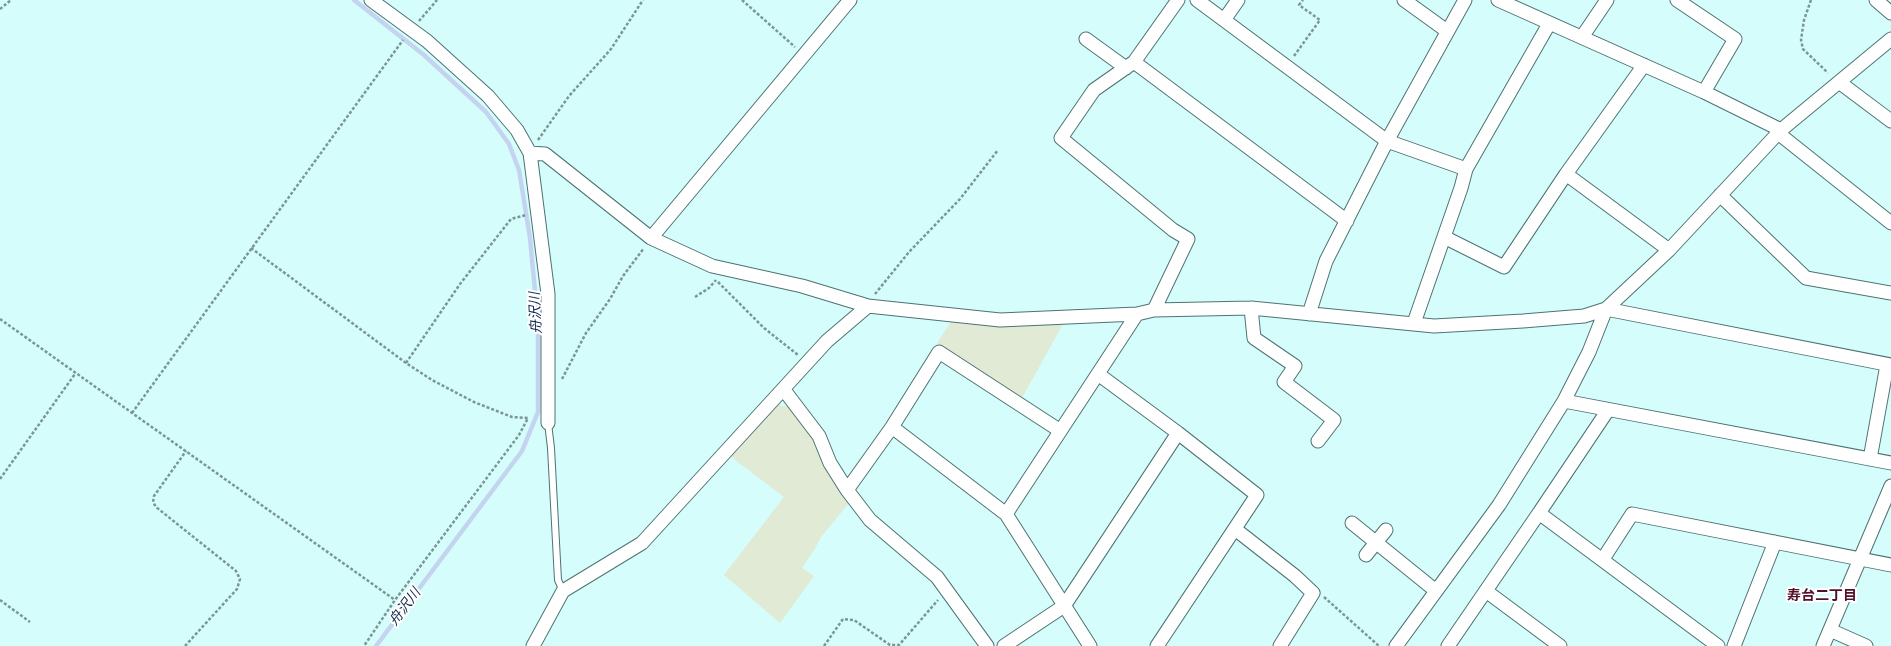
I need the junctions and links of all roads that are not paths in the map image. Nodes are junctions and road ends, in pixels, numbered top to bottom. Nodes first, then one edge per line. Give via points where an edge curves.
1 (371, 0) edge
2 (850, 0) edge
3 (1178, 0) edge
4 (1197, 0) edge
5 (1238, 0) edge
6 (1404, 0) edge
7 (1465, 0) edge
8 (1498, 0) edge
9 (1607, 0) edge
10 (1677, 0) edge
11 (1876, 0) edge
12 (1891, 13) edge
13 (1224, 20) junction
14 (1549, 24) junction
15 (1447, 31) junction
16 (1582, 37) junction
17 (1086, 39) dead end
18 (1891, 39) edge
19 (1130, 65) junction
20 (1644, 65) junction
21 (1839, 82) junction
22 (1704, 92) junction
23 (1891, 121) edge
24 (1779, 131) junction
25 (1387, 141) junction
26 (530, 153) junction
27 (1466, 169) junction
28 (1566, 174) junction
29 (1720, 195) junction
30 (1347, 221) junction
31 (1891, 223) edge
32 (651, 238) junction
33 (1444, 238) junction
34 (1669, 250) junction
35 (1891, 293) edge
36 (868, 306) junction
37 (1251, 308) junction
38 (1606, 309) junction
39 (1154, 310) junction
40 (1137, 314) junction
41 (1308, 314) junction
42 (1414, 323) junction
43 (1889, 365) edge
44 (1098, 374) junction
45 (784, 390) junction
46 (1564, 401) junction
47 (1608, 410) junction
48 (548, 423) joint
49 (892, 427) junction
50 (1060, 430) junction
51 (1178, 433) junction
52 (1318, 441) dead end
53 (1870, 459) junction
54 (1891, 463) edge
55 (1891, 486) edge
56 (847, 490) junction
57 (1539, 513) junction
58 (1006, 514) junction
59 (1352, 523) dead end
60 (1235, 529) junction
61 (1386, 530) dead end
62 (1376, 542) junction
63 (1775, 542) junction
64 (1366, 555) dead end
65 (1603, 559) junction
66 (1860, 559) junction
67 (1891, 565) edge
68 (563, 591) junction
69 (1436, 591) junction
70 (1486, 592) junction
71 (1064, 606) junction
72 (1830, 630) junction
73 (533, 646) edge
74 (987, 646) edge
75 (1004, 646) edge
76 (1090, 646) edge
77 (1157, 646) edge
78 (1280, 646) edge
79 (1396, 646) edge
80 (1448, 646) edge
81 (1560, 646) edge
82 (1718, 646) edge
83 (1734, 646) edge
84 (1823, 646) edge
85 (1866, 646) edge

1 - 26 street via 427,42 488,96 517,130
2 - 32 street
3 - 19 street
4 - 13 street
5 - 13 street
6 - 15 street
7 - 15 street
8 - 14 street
9 - 16 street
10 - 22 street via 1735,39
11 - 12 street
13 - 25 street
14 - 16 street
14 - 27 street
15 - 25 street
16 - 20 street
17 - 19 street
18 - 21 street
19 - 30 street
19 - 39 street via 1094,90 1061,138 1173,230 1188,239
20 - 22 street
20 - 28 street
21 - 23 street
21 - 24 street
22 - 24 street
24 - 29 street
24 - 31 street
25 - 27 street
25 - 30 street
26 - 32 street via 545,154
26 - 48 street via 548,294
27 - 33 street
28 - 33 street via 1504,267
28 - 34 street
29 - 34 street
29 - 35 street via 1806,278
30 - 41 street via 1326,261
32 - 36 street via 712,266 718,274 802,286
33 - 42 street
34 - 38 street
36 - 40 street via 1000,320
36 - 45 street via 827,341
37 - 39 street
37 - 41 street
37 - 52 street via 1254,338 1295,366 1284,382 1334,420
38 - 42 street via 1584,316 1523,321 1434,326
38 - 43 street
38 - 46 street via 1589,352
39 - 40 street
40 - 44 street
41 - 42 street
43 - 53 street
44 - 50 street
44 - 51 street
45 - 56 street via 820,436 830,463
45 - 68 street via 642,543
46 - 47 street
46 - 69 street via 1499,505
47 - 53 street
47 - 57 street
48 - 68 lane via 558,580
49 - 50 street via 939,352
49 - 56 street
49 - 58 street
50 - 58 street
51 - 60 street via 1257,495
51 - 71 street
53 - 54 street
55 - 66 street
56 - 74 street via 870,520 937,577
57 - 65 street
57 - 70 street
58 - 71 street
59 - 62 street
60 - 77 street
60 - 78 street via 1313,593
61 - 62 street
62 - 64 street
62 - 69 street
63 - 65 street via 1632,514
63 - 66 street
63 - 83 street
65 - 82 street
66 - 67 street
66 - 72 street
68 - 73 street
69 - 79 street
70 - 80 street
70 - 81 street
71 - 75 street
71 - 76 street
72 - 84 street
72 - 85 street

